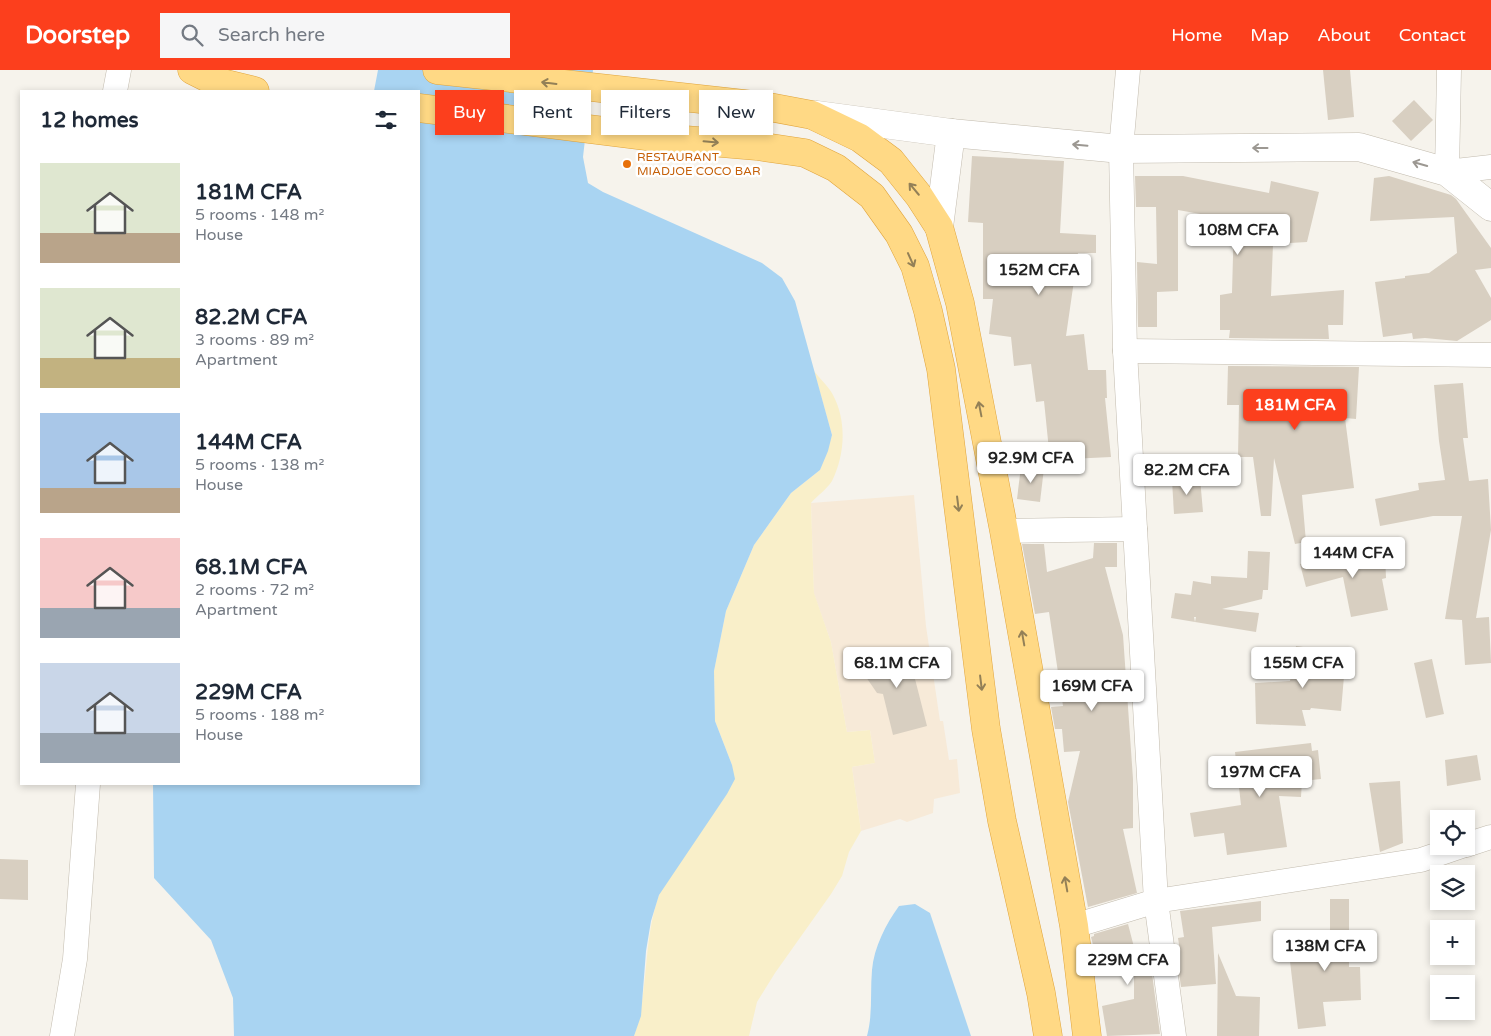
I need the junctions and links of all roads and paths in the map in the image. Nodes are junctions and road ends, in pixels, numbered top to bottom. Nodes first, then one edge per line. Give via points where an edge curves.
1 (119, 70) edge
2 (192, 70) edge
3 (438, 70) edge
4 (1128, 70) edge
5 (1449, 70) edge
6 (115, 90) edge
7 (250, 90) edge
8 (420, 108) edge
9 (812, 115) junction
10 (951, 133) junction
11 (1121, 149) junction
12 (1491, 168) edge
13 (1447, 172) junction
14 (1491, 206) edge
15 (939, 227) junction
16 (1125, 351) junction
17 (1491, 355) edge
18 (1135, 529) junction
19 (1004, 532) junction
20 (88, 785) edge
21 (1491, 837) edge
22 (1475, 842) edge
23 (1436, 855) edge
24 (1156, 901) junction
25 (1074, 926) junction
26 (62, 1036) edge
27 (1048, 1036) edge
28 (1086, 1036) edge
29 (1174, 1036) edge

1 - 6 street
2 - 7 highway via 214,81
9 -> 3 highway via 764,106
4 - 11 street
5 - 13 street
8 -> 27 highway via 805,153 836,168 872,196 899,234 914,266 941,369 989,747
9 - 10 street
15 -> 9 highway via 920,196 891,162 860,138
11 -> 10 street
10 - 15 street
13 -> 11 street via 1359,147
11 - 16 street
12 - 13 street
13 - 14 street
19 -> 15 highway via 960,303
16 - 17 street
16 - 18 street
18 - 19 street
18 - 24 street
25 -> 19 highway
20 - 26 street via 75,959
21 - 22 street
23 - 24 street via 1421,860
24 - 25 street
24 - 29 street
25 - 28 highway

